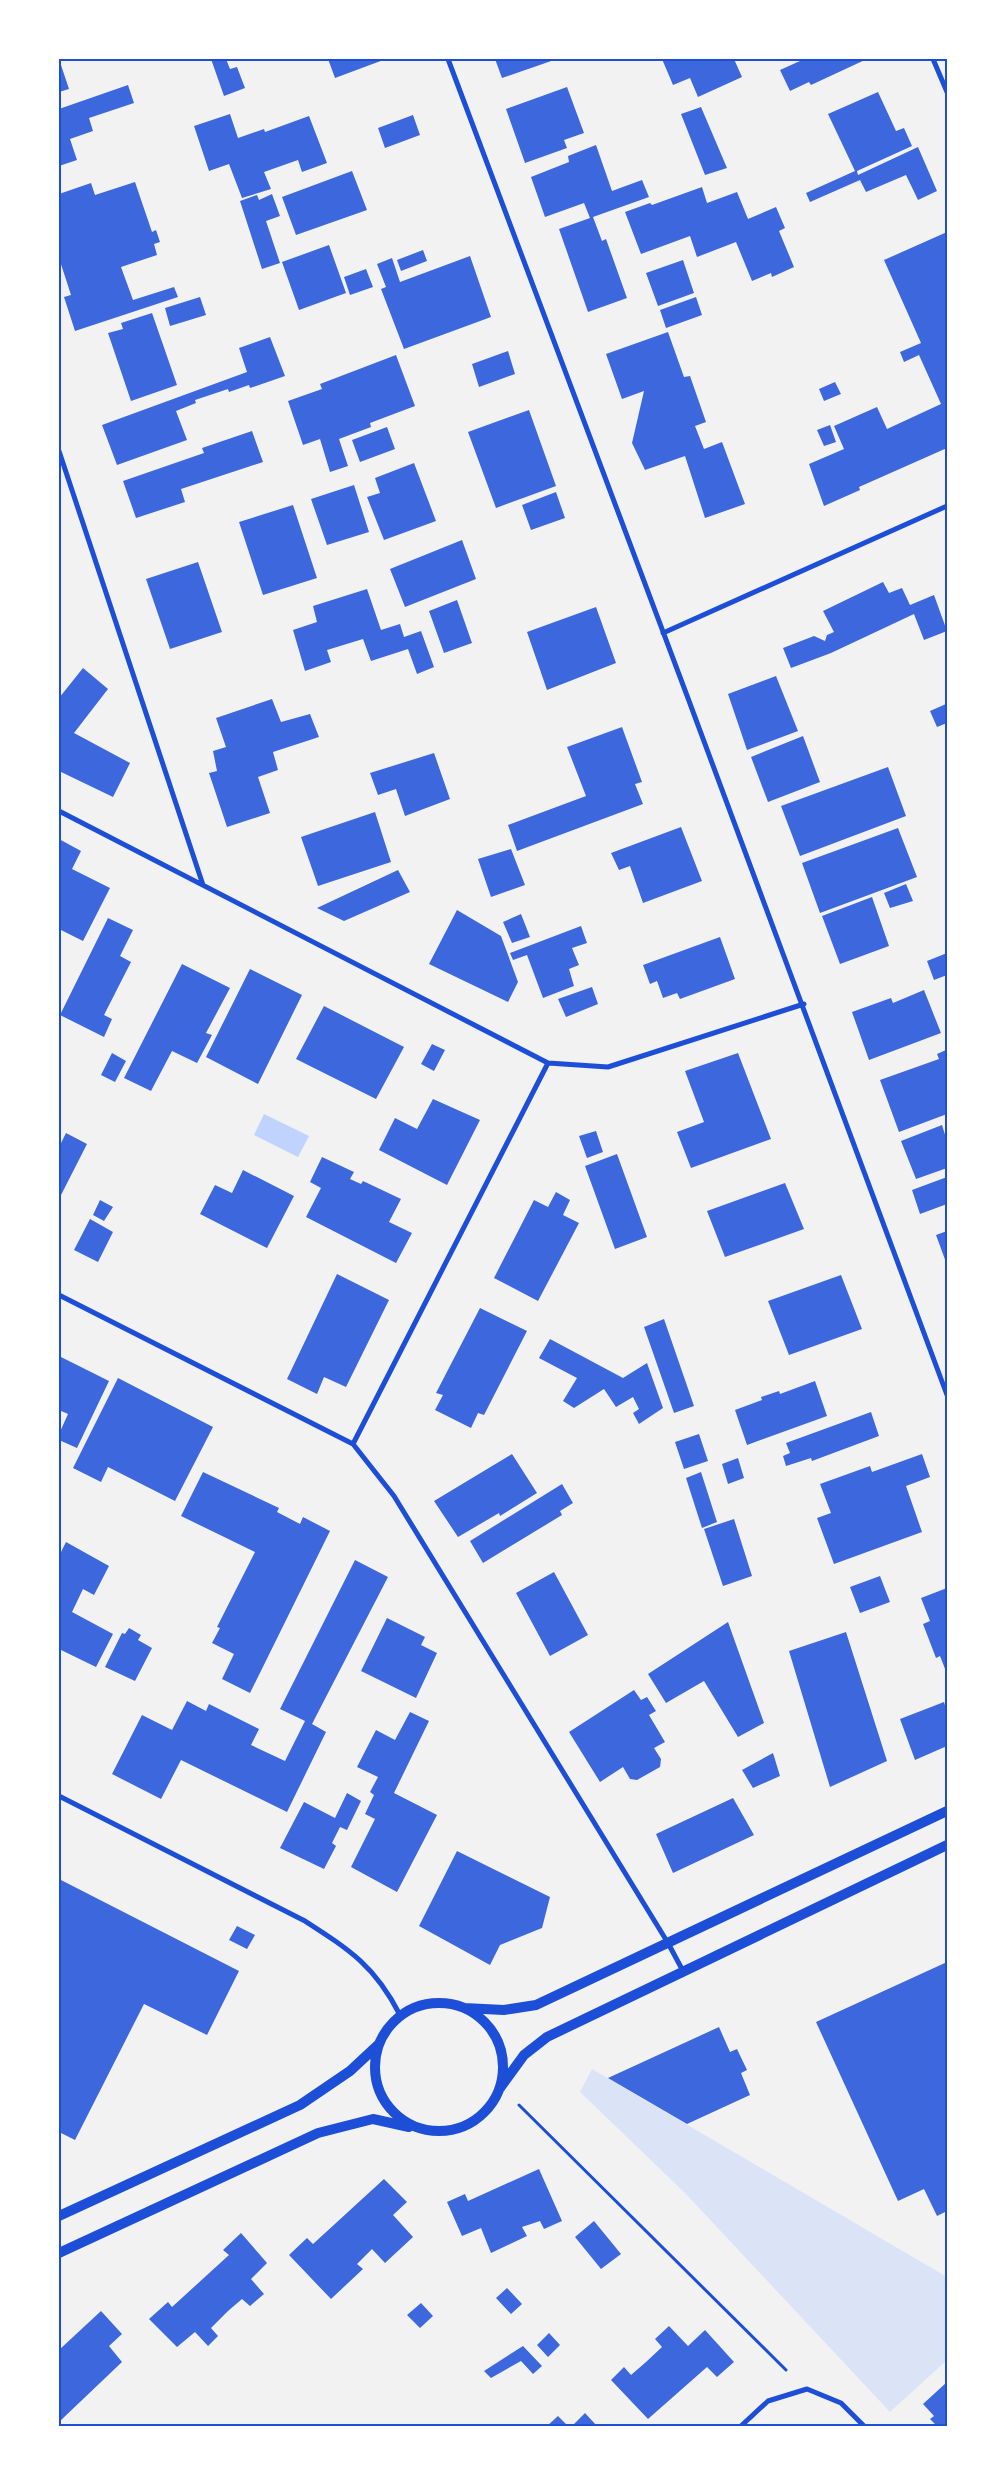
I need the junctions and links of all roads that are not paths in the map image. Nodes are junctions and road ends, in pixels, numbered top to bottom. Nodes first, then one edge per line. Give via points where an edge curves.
1 (448, 59) edge
2 (932, 59) edge
3 (947, 92) edge
4 (59, 451) edge
5 (947, 506) edge
6 (662, 633) junction
7 (59, 811) edge
8 (203, 884) junction
9 (804, 1004) junction
10 (548, 1063) junction
11 (59, 1295) edge
12 (947, 1395) edge
13 (353, 1444) junction
14 (59, 1796) edge
15 (947, 1811) edge
16 (947, 1845) edge
17 (668, 1943) junction
18 (682, 1970) junction
19 (464, 2008) junction
20 (400, 2016) junction
21 (379, 2044) junction
22 (500, 2088) junction
23 (420, 2129) junction
24 (59, 2216) edge
25 (59, 2253) edge
26 (741, 2426) edge
27 (864, 2426) edge

1 - 6 street
2 - 3 street
4 - 8 street
5 - 6 street
6 - 9 street
7 - 8 street
8 - 10 street
9 - 10 street via 608,1067
9 - 12 street
10 - 13 street
11 - 13 street
13 - 17 street via 394,1496
14 - 20 street via 305,1920 369,1967
15 - 17 main road
16 - 18 main road
17 - 18 street
17 - 19 main road via 536,2005 504,2010
18 - 22 main road via 547,2037 524,2055
19 - 20 main road via 430,2004
19 - 22 main road via 493,2032 501,2050 504,2069
20 - 21 main road via 387,2028
21 - 23 main road via 374,2064 377,2085 386,2104 401,2120
21 - 24 main road via 350,2071 300,2105
22 - 23 main road via 491,2105 477,2120 459,2129 439,2132
23 - 25 main road via 373,2119 318,2133
26 - 27 street via 768,2401 806,2389 841,2403

